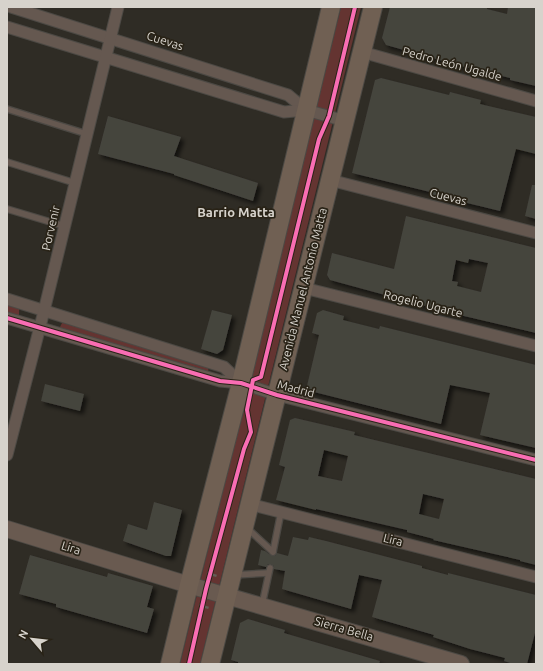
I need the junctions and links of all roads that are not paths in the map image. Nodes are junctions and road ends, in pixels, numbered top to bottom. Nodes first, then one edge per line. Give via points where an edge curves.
1 (11, 7) edge
2 (118, 7) edge
3 (331, 7) edge
4 (373, 7) edge
5 (7, 27) edge
6 (111, 38) junction
7 (362, 52) junction
8 (106, 58) junction
9 (536, 100) edge
10 (7, 109) edge
11 (306, 110) junction
12 (345, 121) junction
13 (87, 134) junction
14 (7, 162) edge
15 (330, 180) junction
16 (75, 183) junction
17 (7, 209) edge
18 (64, 226) junction
19 (536, 233) edge
20 (304, 288) junction
21 (7, 299) edge
22 (44, 311) junction
23 (7, 318) edge
24 (40, 328) junction
25 (536, 346) edge
26 (241, 383) junction
27 (277, 395) junction
28 (7, 455) edge
29 (536, 460) edge
30 (249, 504) junction
31 (281, 512) junction
32 (244, 526) junction
33 (7, 529) edge
34 (536, 577) edge
35 (230, 583) junction
36 (196, 584) junction
37 (262, 605) junction
38 (170, 664) edge
39 (210, 664) edge
40 (461, 664) edge

1 - 6 street, Cuevas
2 - 6 street, Porvenir
3 - 11 main road
4 - 7 main road, Avenida Manuel Antonio Matta
5 - 8 street, Cuevas
6 - 8 street, Porvenir
6 - 11 street, Cuevas via 288,95
7 - 9 street, Pedro León Ugalde
7 - 12 main road, Avenida Manuel Antonio Matta
8 - 11 street, Cuevas via 284,112
8 - 13 street, Porvenir
10 - 13 lane
11 - 12 street, Cuevas
11 - 26 main road
12 - 15 main road, Avenida Manuel Antonio Matta
13 - 16 street, Porvenir
14 - 16 lane
15 - 19 street, Cuevas
15 - 20 main road, Avenida Manuel Antonio Matta
16 - 18 street, Porvenir
17 - 18 lane
18 - 22 street, Porvenir
20 - 25 street, Rogelio Ugarte
20 - 27 main road, Avenida Manuel Antonio Matta
21 - 22 street, Madrid
22 - 24 street, Porvenir
22 - 26 street, Madrid via 224,367
23 - 24 street, Madrid
24 - 26 street, Madrid via 220,381
24 - 28 street, Porvenir
26 - 27 street, Madrid
26 - 36 main road
27 - 29 street, Madrid
27 - 30 main road, Avenida Manuel Antonio Matta
30 - 31 street, Lira
30 - 32 main road, Avenida Manuel Antonio Matta
31 - 32 lane via 273,552
31 - 34 street, Lira
32 - 35 main road, Avenida Manuel Antonio Matta
33 - 36 main road, Lira
35 - 36 main road, Lira
35 - 37 main road, Sierra Bella
35 - 37 lane via 269,571
35 - 39 main road, Avenida Manuel Antonio Matta
36 - 38 main road
37 - 40 main road, Sierra Bella

